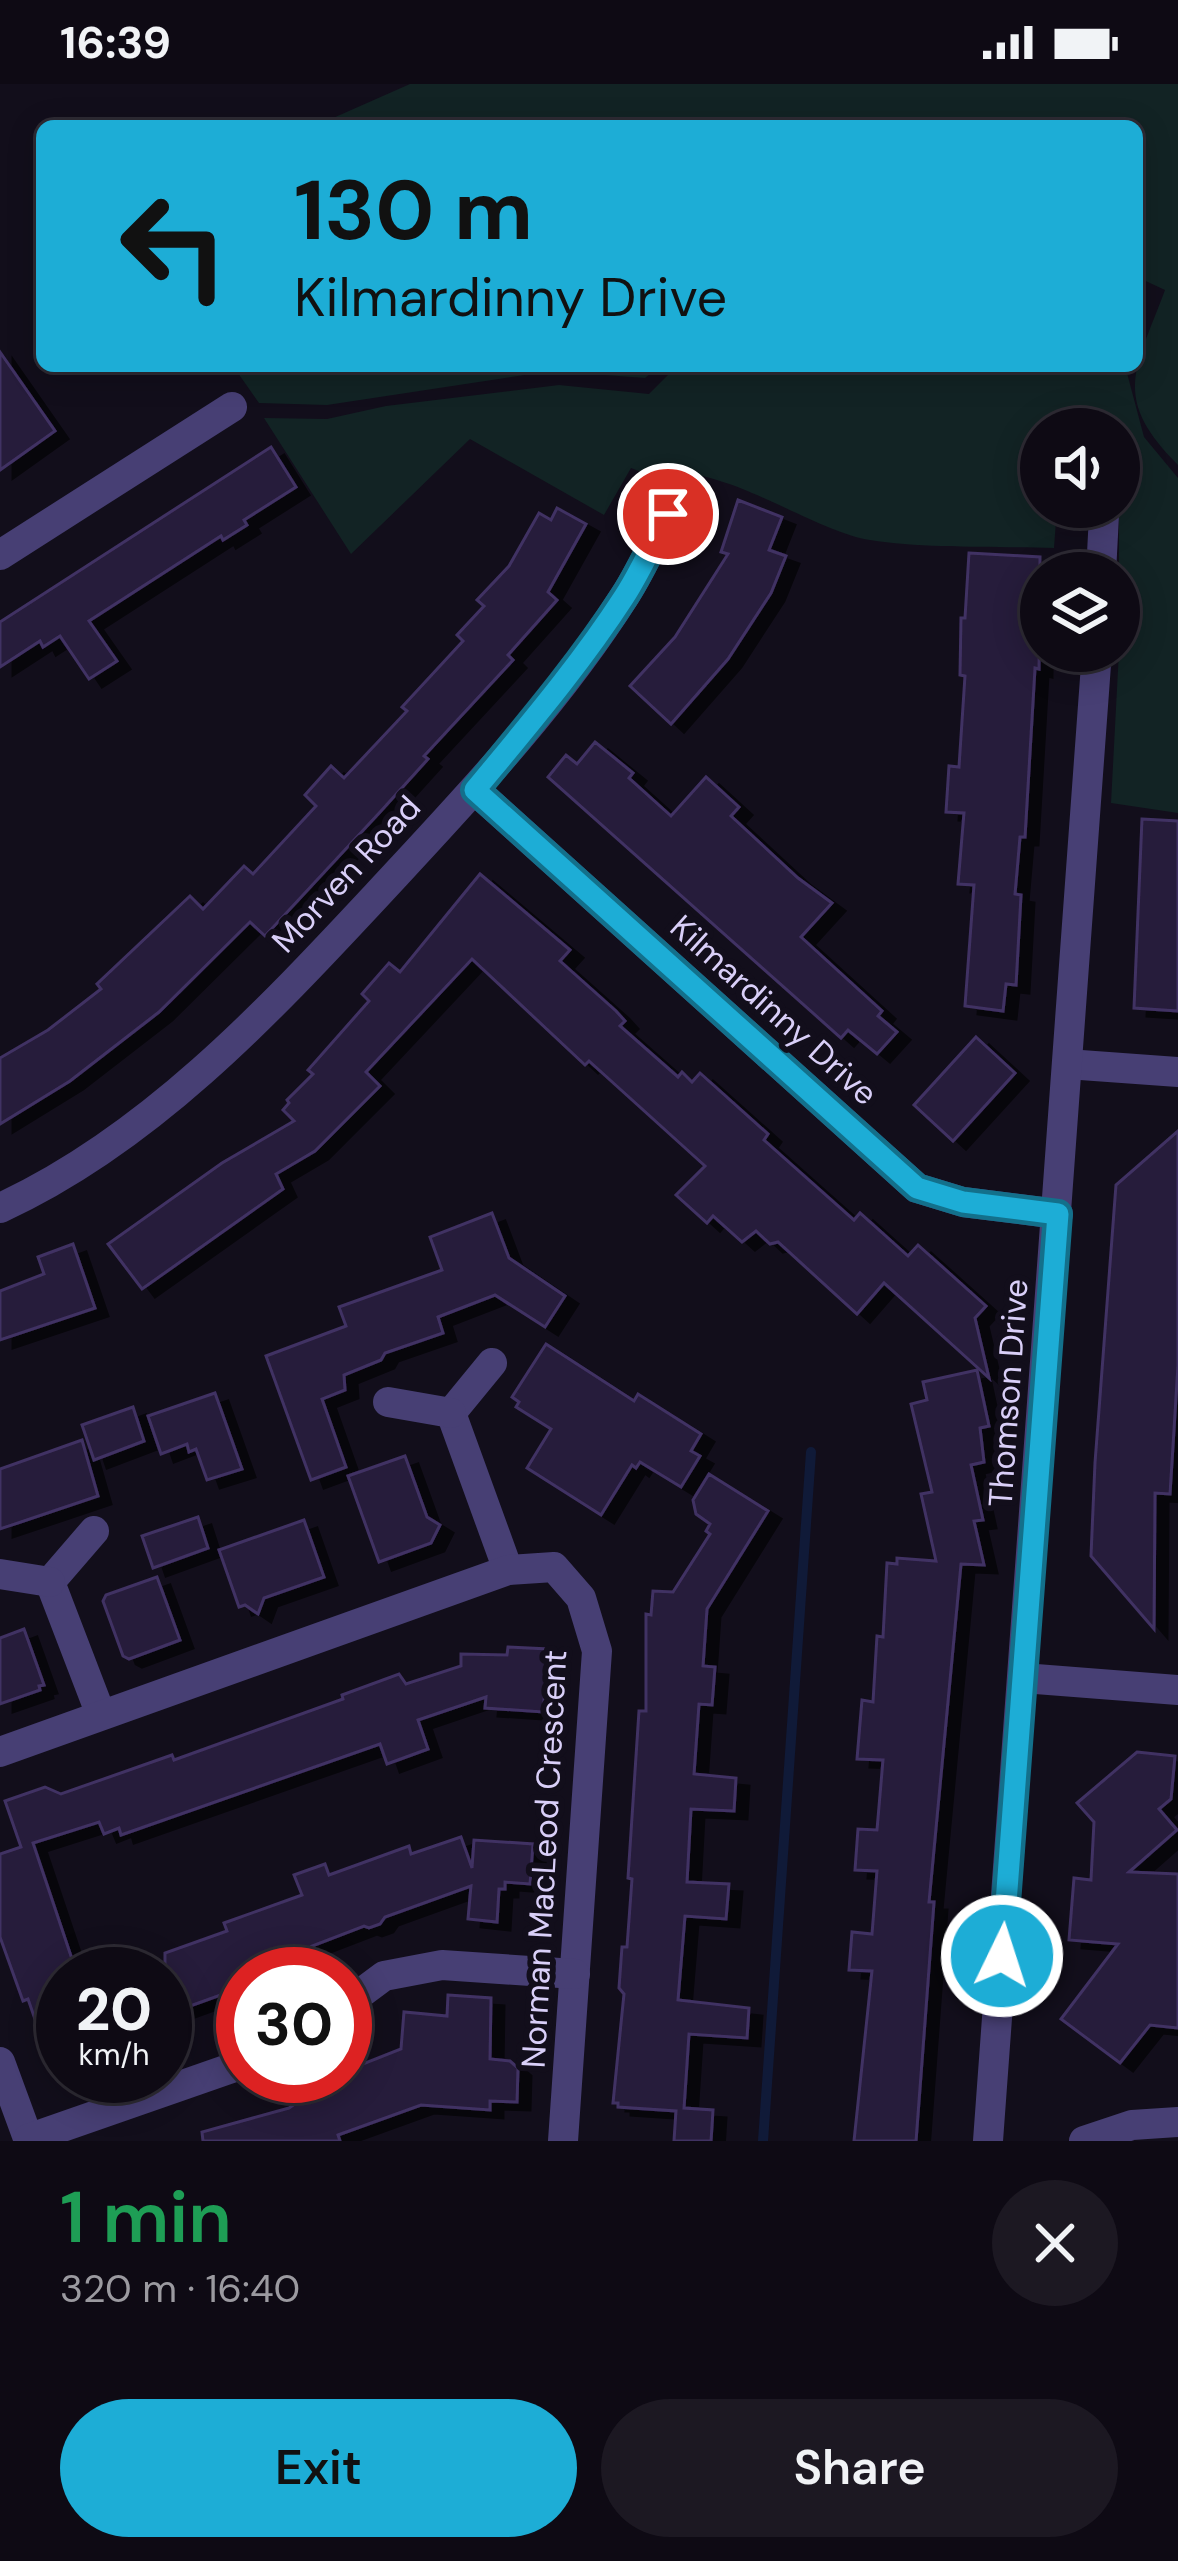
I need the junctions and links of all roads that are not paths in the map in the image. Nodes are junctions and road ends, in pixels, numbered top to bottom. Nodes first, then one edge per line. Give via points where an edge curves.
1 (232, 407) dead end
2 (668, 514) dead end
3 (0, 555) edge
4 (1094, 672) edge
5 (475, 790) junction
6 (1066, 1064) junction
7 (1178, 1072) edge
8 (0, 1208) edge
9 (1058, 1214) junction
10 (492, 1363) dead end
11 (388, 1402) dead end
12 (451, 1413) junction
13 (94, 1531) dead end
14 (508, 1570) junction
15 (0, 1574) edge
16 (50, 1582) junction
17 (1023, 1678) junction
18 (1178, 1690) edge
19 (101, 1715) junction
20 (0, 1752) edge
21 (575, 1974) junction
22 (372, 1985) edge
23 (0, 2062) edge
24 (216, 2074) edge
25 (1178, 2122) edge
26 (28, 2140) edge
27 (563, 2141) edge
28 (988, 2141) edge
29 (1084, 2141) edge

1 - 3 street
2 - 5 street, Morven Road via 614,612
4 - 6 street, Thomson Drive
5 - 8 street, Morven Road via 296,981 164,1105 45,1187
5 - 9 street, Kilmardinny Drive via 917,1188
6 - 7 street
6 - 9 street, Thomson Drive
9 - 17 street, Thomson Drive
10 - 12 street
11 - 12 street
12 - 14 street
13 - 16 street
14 - 19 street, Norman MacLeod Crescent
14 - 21 street, Norman MacLeod Crescent via 554,1567 581,1598 597,1651
15 - 16 street
16 - 19 street
17 - 18 street
17 - 28 street, Thomson Drive
19 - 20 street, Norman MacLeod Crescent
21 - 22 street via 442,1965
21 - 27 street, Norman MacLeod Crescent
23 - 26 street
24 - 26 street
25 - 29 street via 1132,2125

